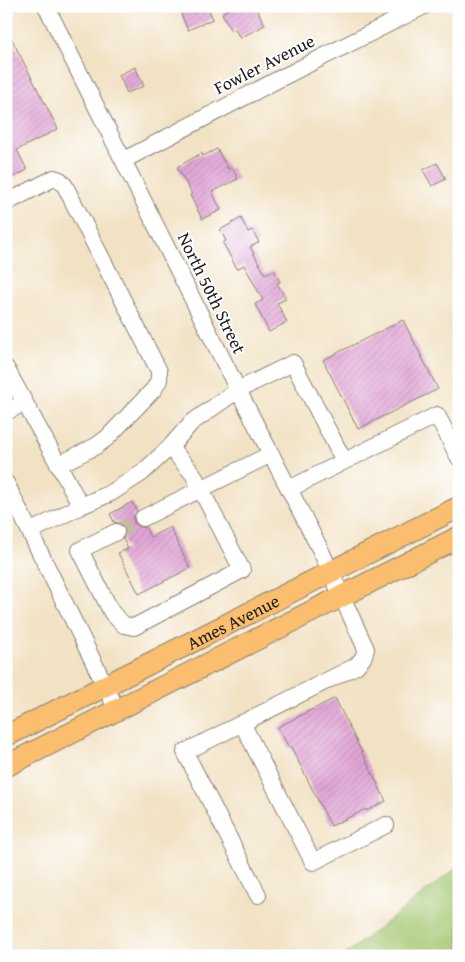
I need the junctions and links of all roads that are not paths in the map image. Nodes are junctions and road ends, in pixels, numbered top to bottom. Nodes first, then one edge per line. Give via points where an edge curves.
1 (46, 6) edge
2 (424, 6) edge
3 (124, 160) junction
4 (6, 203) edge
5 (6, 368) edge
6 (238, 390) junction
7 (24, 403) junction
8 (6, 412) edge
9 (170, 447) junction
10 (271, 454) junction
11 (459, 458) edge
12 (344, 461) junction
13 (58, 465) junction
14 (6, 483) edge
15 (289, 489) junction
16 (200, 490) junction
17 (81, 506) junction
18 (459, 507) edge
19 (143, 518) tunnel mouth
20 (31, 531) junction
21 (116, 532) tunnel mouth
22 (459, 537) edge
23 (331, 572) junction
24 (343, 596) junction
25 (105, 686) junction
26 (117, 710) junction
27 (242, 723) junction
28 (6, 736) edge
29 (6, 766) edge
30 (386, 826) dead end
31 (258, 895) dead end

1 - 3 street, North 50th Street
2 - 3 street, Fowler Avenue
3 - 6 street, North 50th Street
4 - 13 street via 54,178 60,180 160,371 154,389 107,438
5 - 7 street
6 - 9 street via 191,423
6 - 10 street, North 50th Street
6 - 12 street via 293,363
7 - 8 street
7 - 13 street
9 - 16 street via 192,474
9 - 17 street via 142,473 111,494
10 - 15 street, North 50th Street
10 - 16 street
11 - 12 street via 438,415
12 - 15 street
13 - 17 street
14 - 20 street
15 - 23 street, North 50th Street
16 - 19 street
16 - 21 street via 242,570 134,627 124,625 112,613 80,550
17 - 20 street
18 - 23 main road, Ames Avenue
20 - 25 street
22 - 24 main road, Ames Avenue
23 - 24 street, North 50th Street
23 - 25 main road, Ames Avenue
24 - 26 main road, Ames Avenue
24 - 27 street, North 50th Street via 366,649 363,658 356,666
25 - 26 street
25 - 28 main road, Ames Avenue
26 - 29 main road, Ames Avenue
27 - 30 street via 313,862
27 - 31 street, North 50th Street via 185,752

